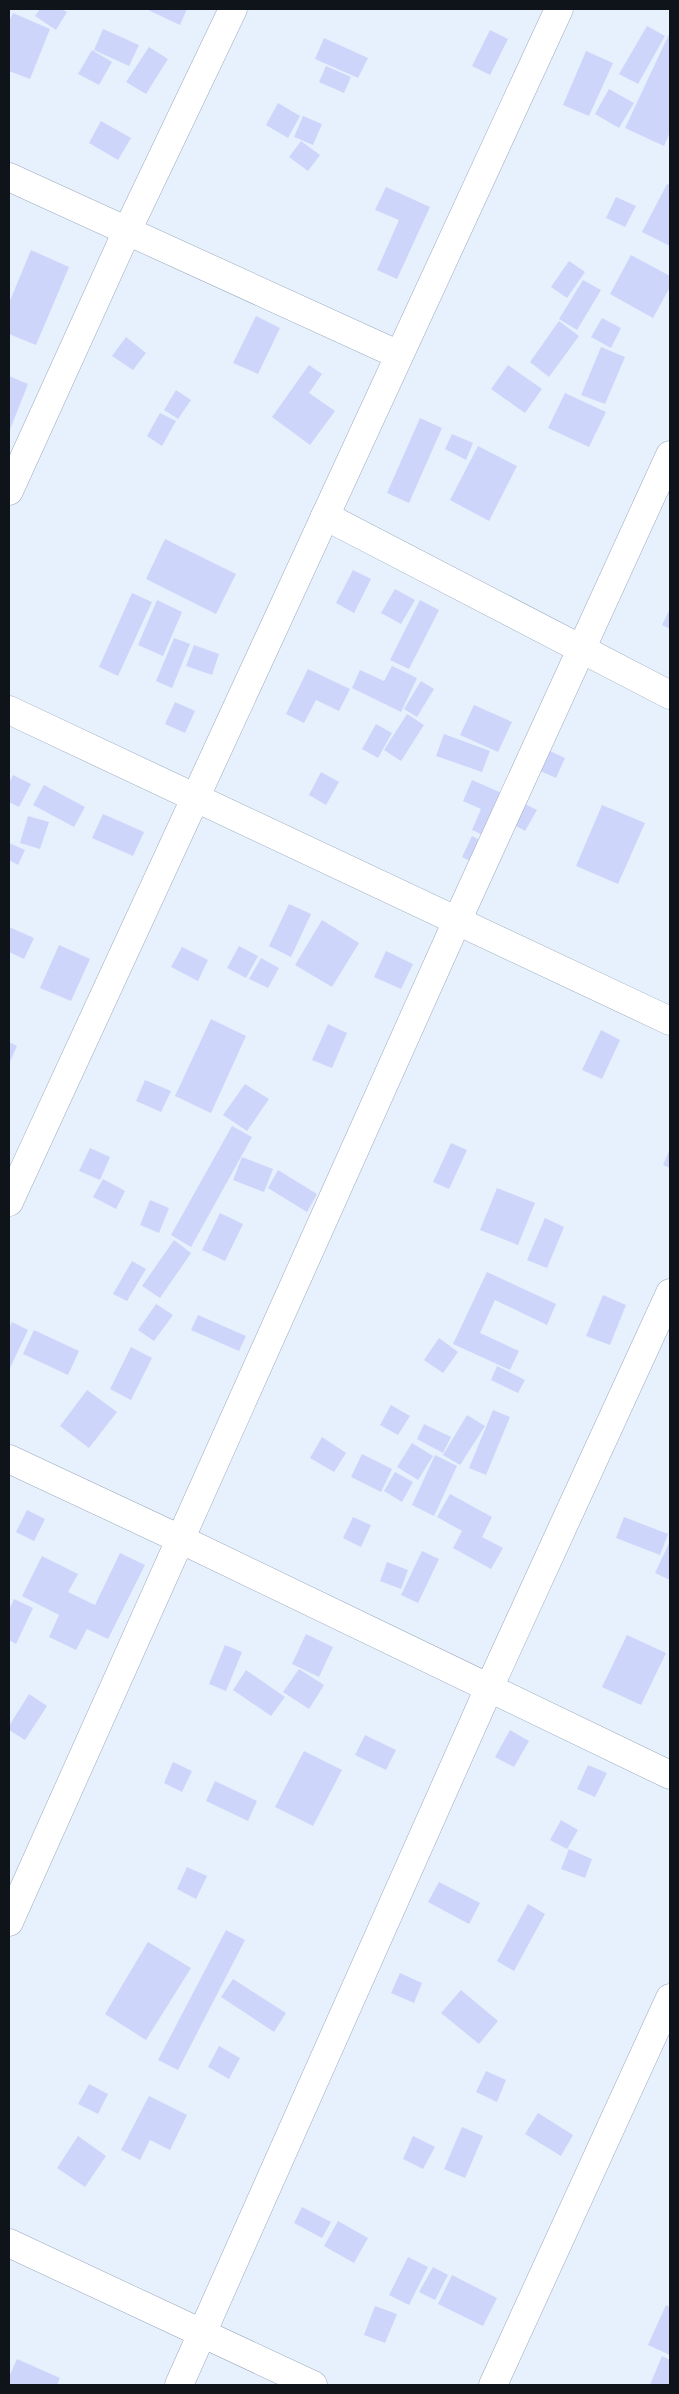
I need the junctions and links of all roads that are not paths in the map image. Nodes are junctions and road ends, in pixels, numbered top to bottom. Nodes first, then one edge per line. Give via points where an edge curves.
1 (233, 9) edge
2 (559, 9) edge
3 (9, 177) edge
4 (127, 231) junction
5 (399, 356) junction
6 (670, 455) edge
7 (9, 490) edge
8 (325, 516) junction
9 (581, 649) junction
10 (670, 695) edge
11 (9, 710) edge
12 (195, 798) junction
13 (457, 921) junction
14 (670, 1020) edge
15 (9, 1202) edge
16 (670, 1293) edge
17 (9, 1460) edge
18 (180, 1539) junction
19 (489, 1688) junction
20 (670, 1775) edge
21 (9, 1922) edge
22 (670, 1998) edge
23 (9, 2243) edge
24 (203, 2334) junction
25 (179, 2385) edge
26 (313, 2385) edge
27 (493, 2385) edge

1 - 4 street
2 - 5 street
3 - 4 street
4 - 5 street
4 - 7 street
5 - 8 street
6 - 9 street
8 - 9 street
8 - 12 street
9 - 10 street
9 - 13 street
11 - 12 street
12 - 13 street
12 - 15 street
13 - 14 street
13 - 18 street
16 - 19 street
17 - 18 street
18 - 19 street
18 - 21 street
19 - 20 street
19 - 24 street
22 - 27 street
23 - 24 street
24 - 25 street
24 - 26 street

